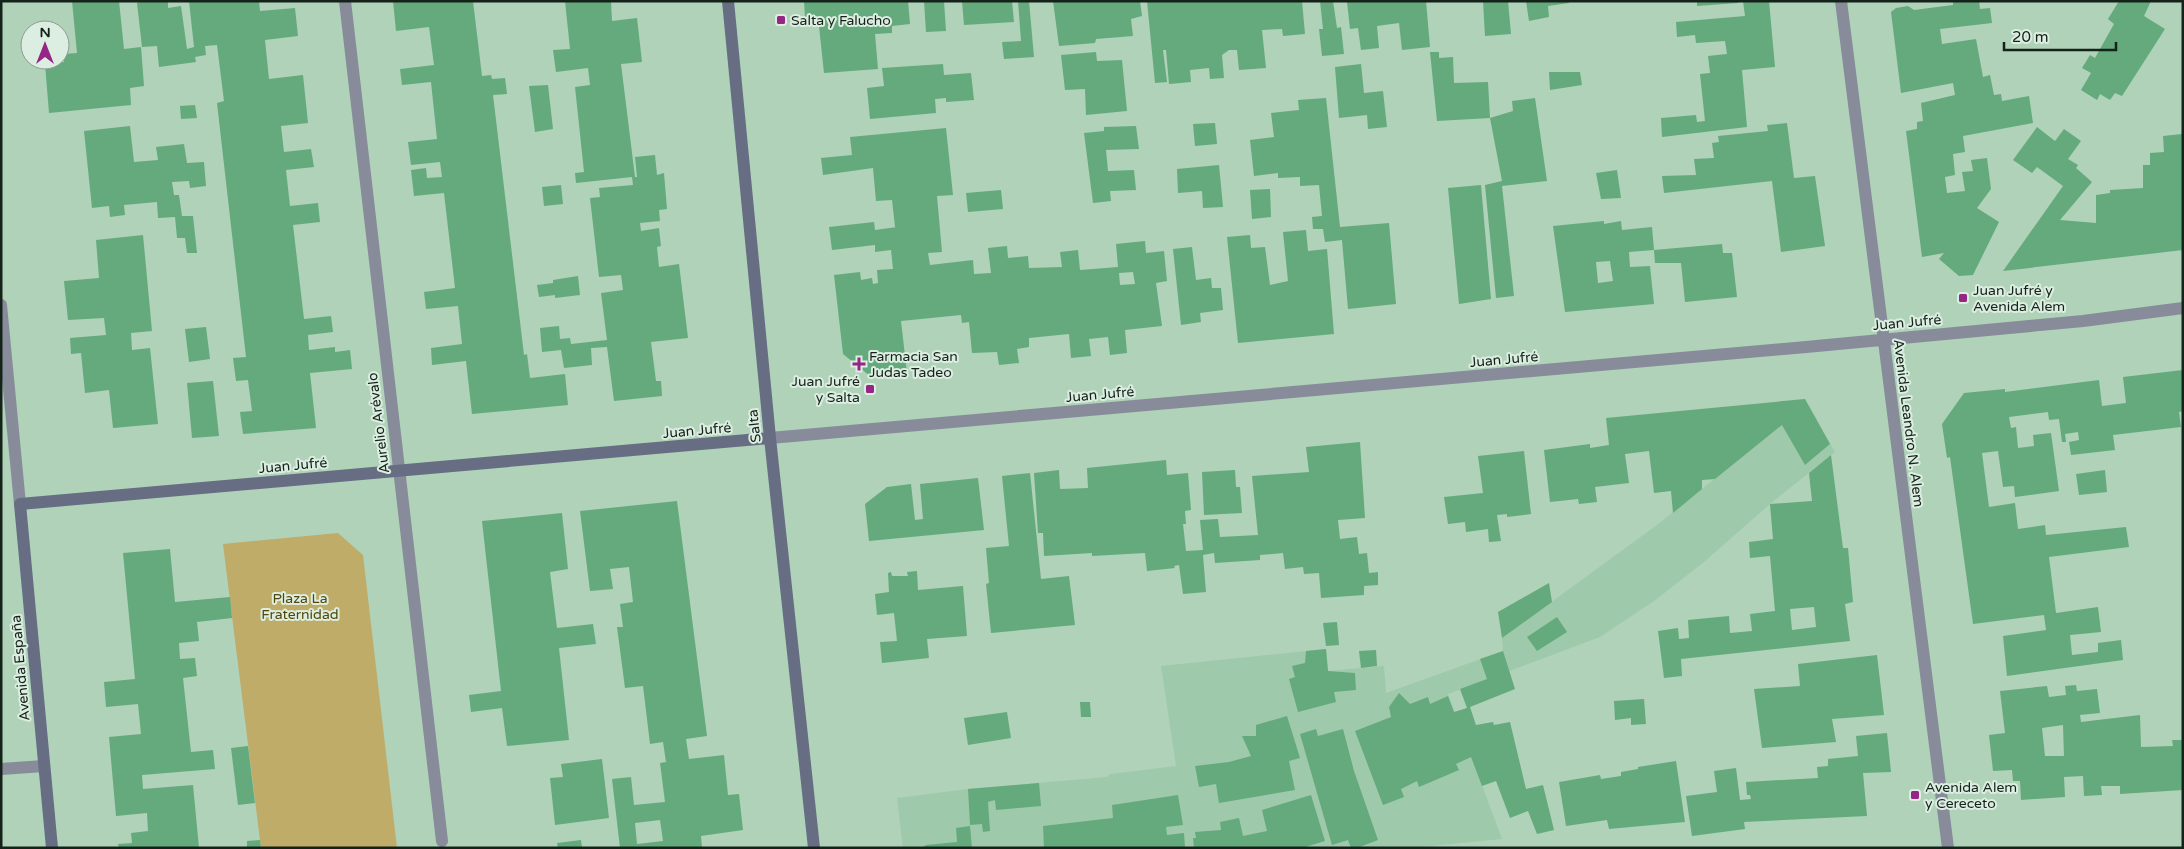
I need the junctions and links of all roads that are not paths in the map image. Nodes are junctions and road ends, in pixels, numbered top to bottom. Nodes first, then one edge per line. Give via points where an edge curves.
1 (345, 1) edge
2 (728, 1) edge
3 (1841, 1) edge
4 (1, 305) edge
5 (2183, 308) edge
6 (1883, 338) junction
7 (770, 438) junction
8 (399, 471) junction
9 (20, 504) junction
10 (44, 766) junction
11 (1, 770) edge
12 (442, 841) dead end
13 (52, 848) edge
14 (814, 848) edge
15 (1948, 848) edge

1 - 8 street, Aurelio Arévalo
2 - 7 main road, Salta
3 - 6 street, Avenida Leandro N. Alem
4 - 9 street, Avenida España
5 - 6 street, Juan Jufré
6 - 7 street, Juan Jufré
6 - 15 street, Avenida Leandro N. Alem
7 - 8 main road, Juan Jufré
7 - 14 main road, Salta
8 - 9 main road, Juan Jufré
8 - 12 street, Aurelio Arévalo
9 - 10 main road, Avenida España
10 - 11 street
10 - 13 main road, Avenida España

